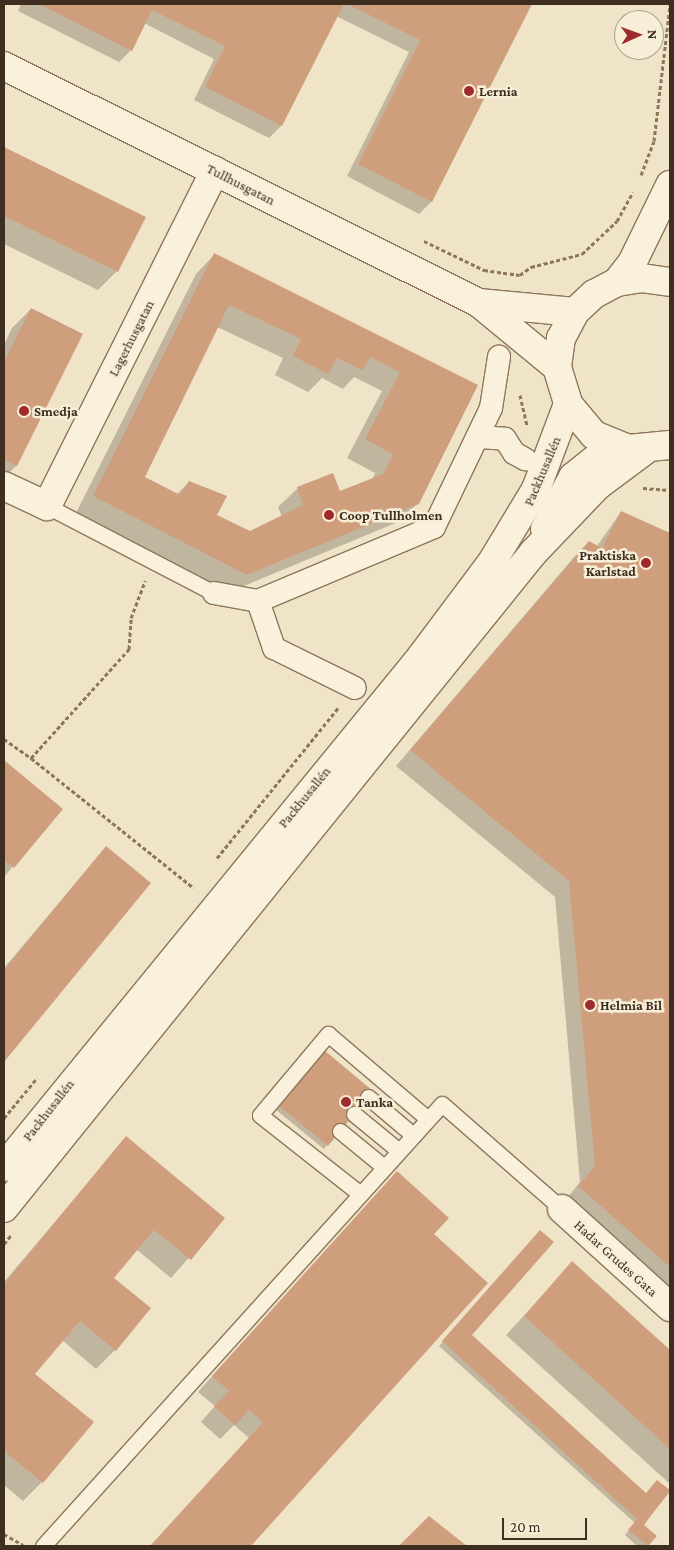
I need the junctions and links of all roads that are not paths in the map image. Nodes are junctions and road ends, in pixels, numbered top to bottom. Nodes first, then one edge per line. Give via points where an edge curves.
1 (4, 66) edge
2 (215, 171) junction
3 (670, 184) edge
4 (670, 213) edge
5 (630, 280) junction
6 (670, 282) edge
7 (479, 303) junction
8 (575, 312) junction
9 (498, 357) dead end
10 (557, 367) junction
11 (568, 404) junction
12 (479, 437) junction
13 (613, 445) junction
14 (661, 450) edge
15 (525, 459) dead end
16 (4, 486) edge
17 (46, 506) junction
18 (533, 552) junction
19 (214, 593) joint
20 (258, 601) junction
21 (348, 696) road end
22 (368, 1097) dead end
23 (354, 1114) dead end
24 (428, 1119) junction
25 (340, 1131) dead end
26 (413, 1135) junction
27 (399, 1151) junction
28 (4, 1166) edge
29 (384, 1167) junction
30 (359, 1193) junction
31 (4, 1208) edge
32 (562, 1209) joint
33 (670, 1307) edge
34 (43, 1546) edge

1 - 2 street, Tullhusgatan
2 - 7 street, Tullhusgatan
2 - 17 street, Lagerhusgatan
3 - 5 street via 632,263
4 - 5 street
5 - 6 street
5 - 8 street via 594,294
7 - 8 street, Tullhusgatan
7 - 10 street, Tullhusgatan
8 - 10 street via 561,338
9 - 12 street via 497,385
10 - 11 street
11 - 13 street via 579,421
11 - 28 street, Packhusallén via 536,489 492,562 421,657
12 - 15 street via 505,439 514,454
12 - 20 street via 434,527
13 - 14 street
13 - 18 street, Packhusallén via 573,477
14 - 18 street, Packhusallén via 597,486
16 - 17 street
17 - 19 lane
18 - 31 street, Packhusallén
19 - 20 street
20 - 21 street via 274,648
22 - 26 lane
23 - 27 lane
24 - 26 lane
24 - 30 lane via 328,1034 286,1090 260,1116
24 - 32 lane via 442,1104
25 - 29 lane
26 - 27 lane
27 - 29 lane
29 - 30 lane
30 - 34 lane
32 - 33 street, Hadar Grudes Gata

